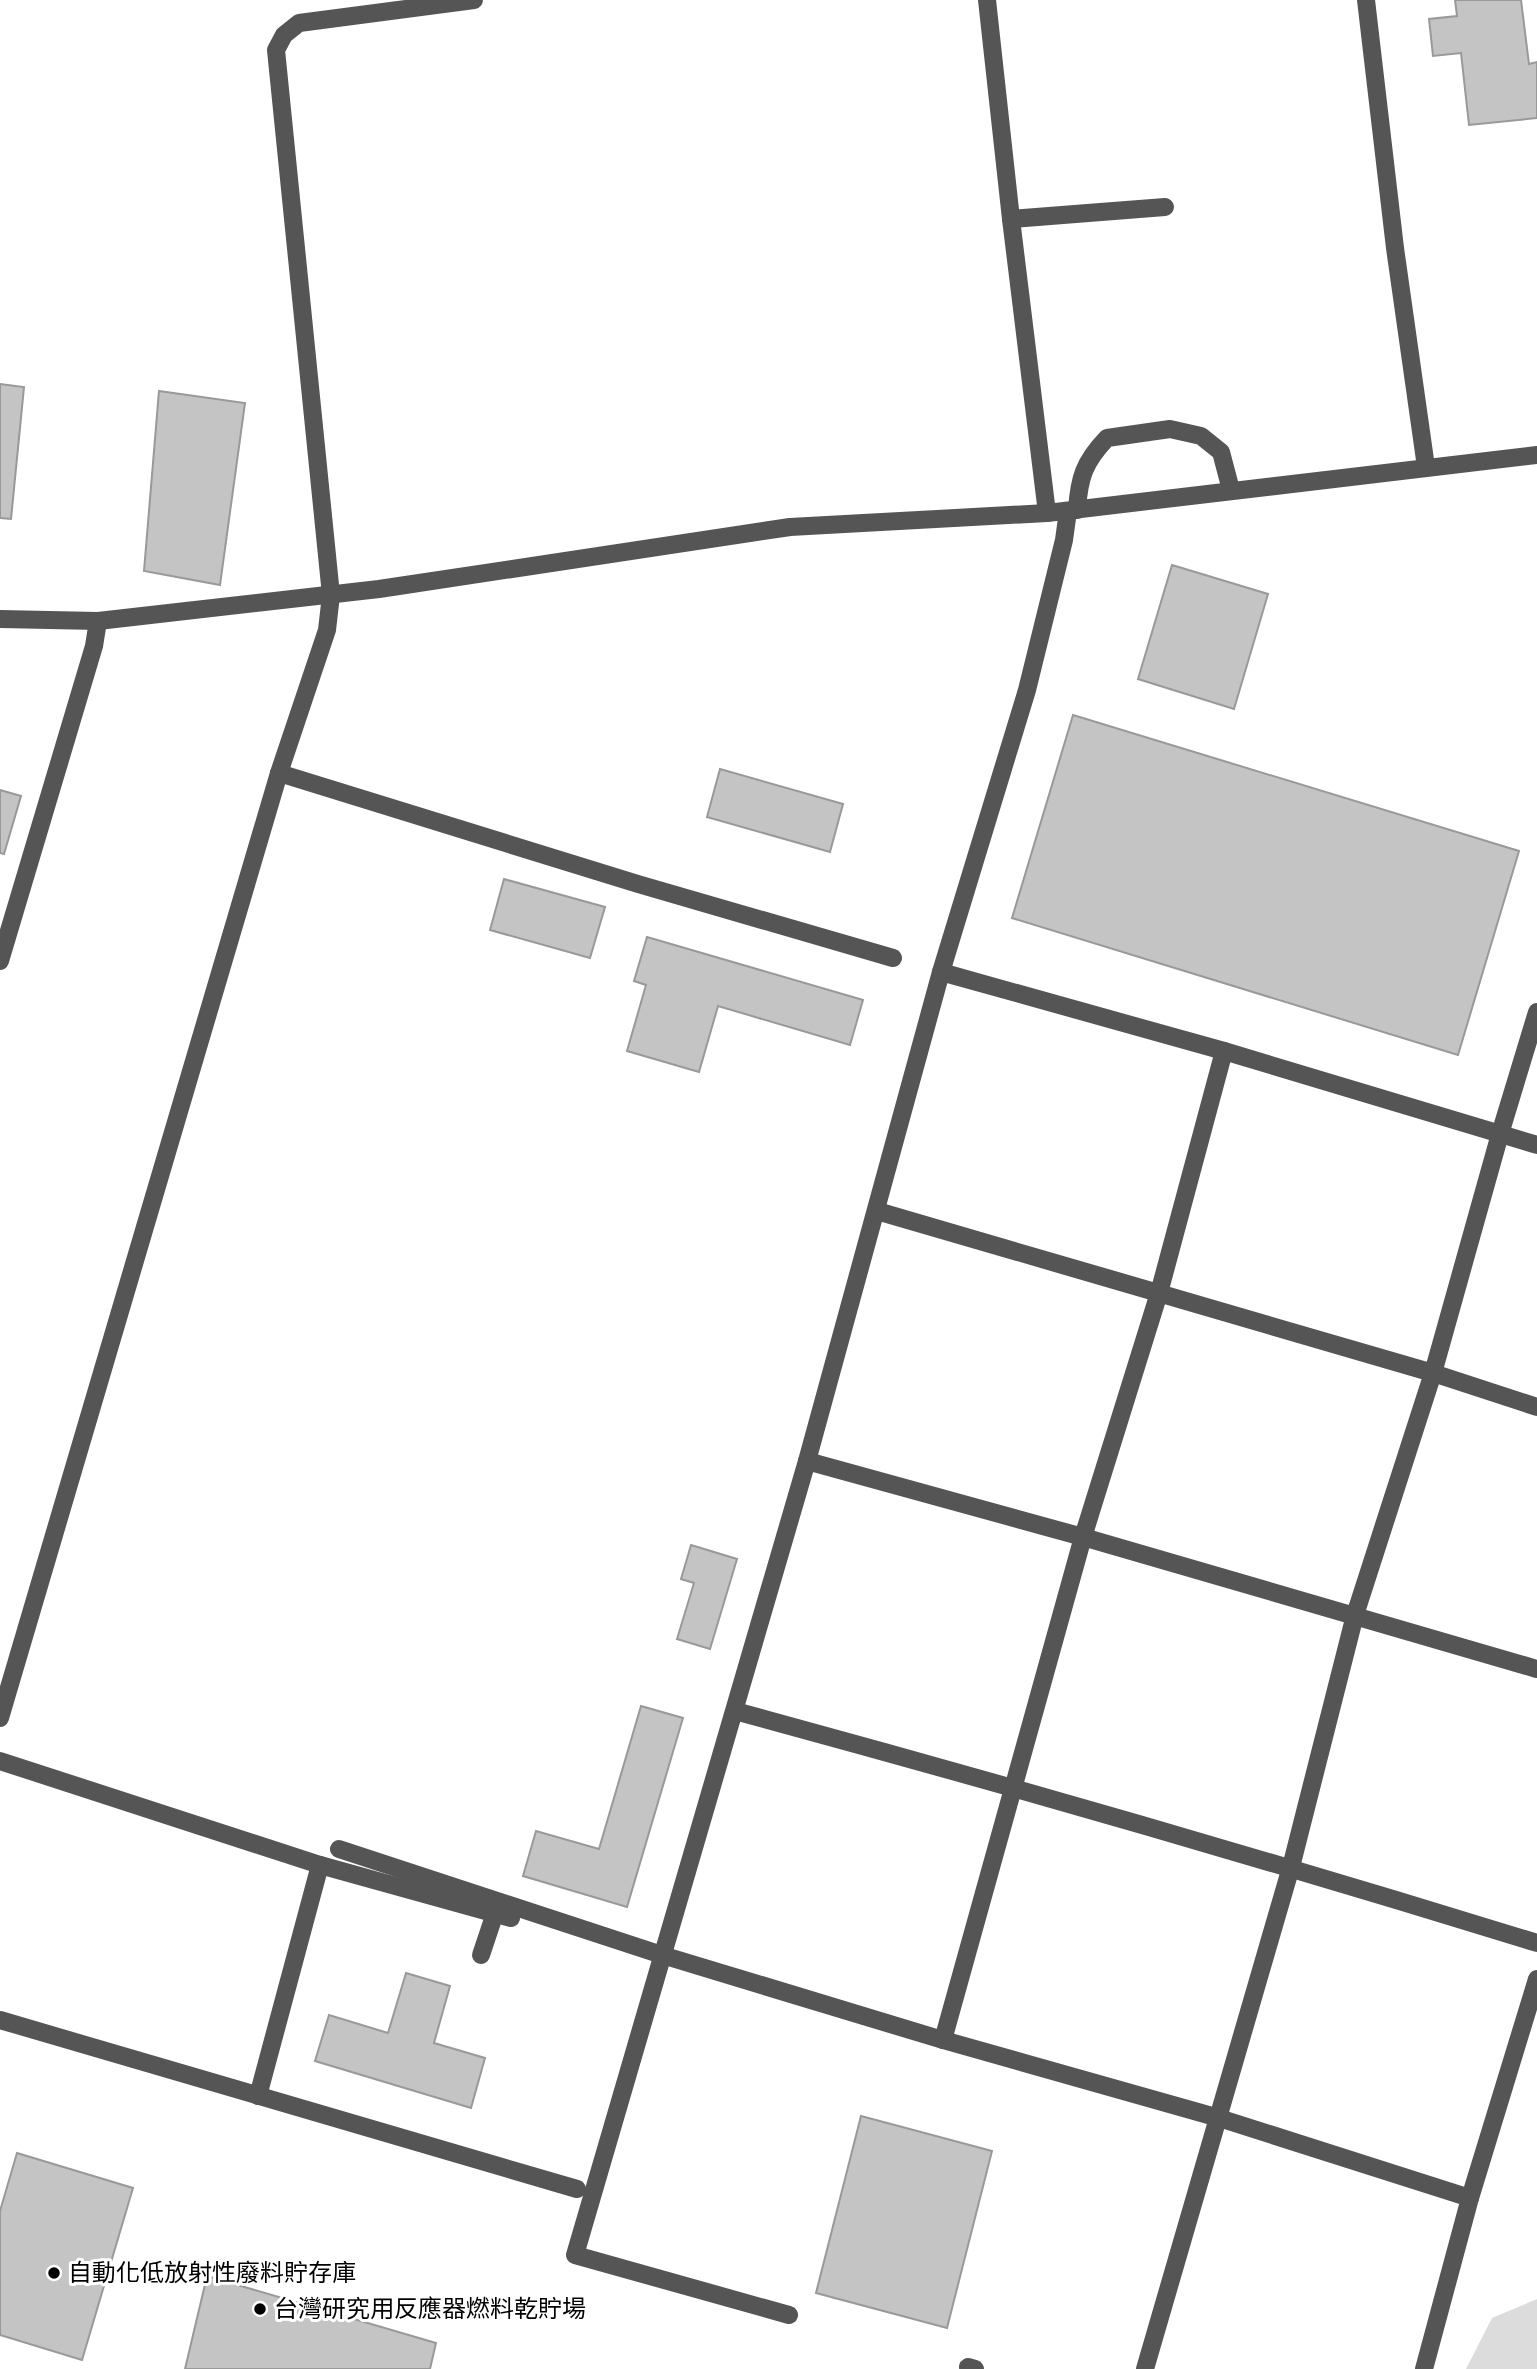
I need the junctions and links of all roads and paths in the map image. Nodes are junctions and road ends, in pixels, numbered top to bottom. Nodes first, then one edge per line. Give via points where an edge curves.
1 (474, 0) edge
2 (987, 0) edge
3 (1366, 0) edge
4 (1165, 207) dead end
5 (1011, 219) junction
6 (1537, 455) edge
7 (1426, 467) junction
8 (1231, 490) junction
9 (1072, 510) junction
10 (1047, 513) junction
11 (331, 595) junction
12 (0, 619) edge
13 (98, 621) junction
14 (279, 773) junction
15 (893, 958) dead end
16 (0, 961) edge
17 (941, 972) junction
18 (1537, 1012) edge
19 (1224, 1051) junction
20 (1500, 1134) junction
21 (1537, 1145) edge
22 (877, 1211) junction
23 (1159, 1293) junction
24 (1433, 1373) junction
25 (1537, 1407) edge
26 (807, 1461) junction
27 (1083, 1537) junction
28 (1355, 1615) junction
29 (1537, 1669) edge
30 (735, 1711) junction
31 (0, 1718) edge
32 (0, 1761) edge
33 (1013, 1787) junction
34 (339, 1849) dead end
35 (320, 1865) junction
36 (1291, 1867) junction
37 (1537, 1943) edge
38 (481, 1955) dead end
39 (662, 1955) junction
40 (1537, 1979) edge
41 (0, 2020) edge
42 (943, 2040) junction
43 (258, 2096) junction
44 (1219, 2118) junction
45 (577, 2189) dead end
46 (1470, 2198) junction
47 (789, 2315) dead end
48 (1145, 2369) edge
49 (1424, 2369) edge

1 - 11 lane via 299,23 284,35 276,50
2 - 5 lane
3 - 7 lane
4 - 5 lane
5 - 10 lane
6 - 7 lane
7 - 8 lane
8 - 9 lane
8 - 9 lane via 1221,452 1201,436 1170,429 1107,438 1090,457
9 - 10 lane
9 - 17 lane via 1027,690
10 - 11 lane via 790,527
11 - 13 lane
11 - 14 lane via 327,630
12 - 13 lane
13 - 16 lane
14 - 15 lane
14 - 31 lane
17 - 19 lane
17 - 22 lane
18 - 20 lane
19 - 20 lane
19 - 23 lane
20 - 21 lane
20 - 24 lane
22 - 23 lane
22 - 26 lane
23 - 24 lane
23 - 27 lane
24 - 25 lane
24 - 28 lane
26 - 27 lane
26 - 30 lane
27 - 28 lane
27 - 33 lane
28 - 29 lane
28 - 36 lane
30 - 33 lane
30 - 39 lane
32 - 35 lane
33 - 36 lane
33 - 42 lane
34 - 39 lane
35 - 38 lane via 503,1915
35 - 43 lane
36 - 37 lane
36 - 44 lane
39 - 42 lane
39 - 47 lane via 575,2255
40 - 46 lane
41 - 43 lane
42 - 44 lane
43 - 45 lane
44 - 46 lane
44 - 48 lane
46 - 49 lane

